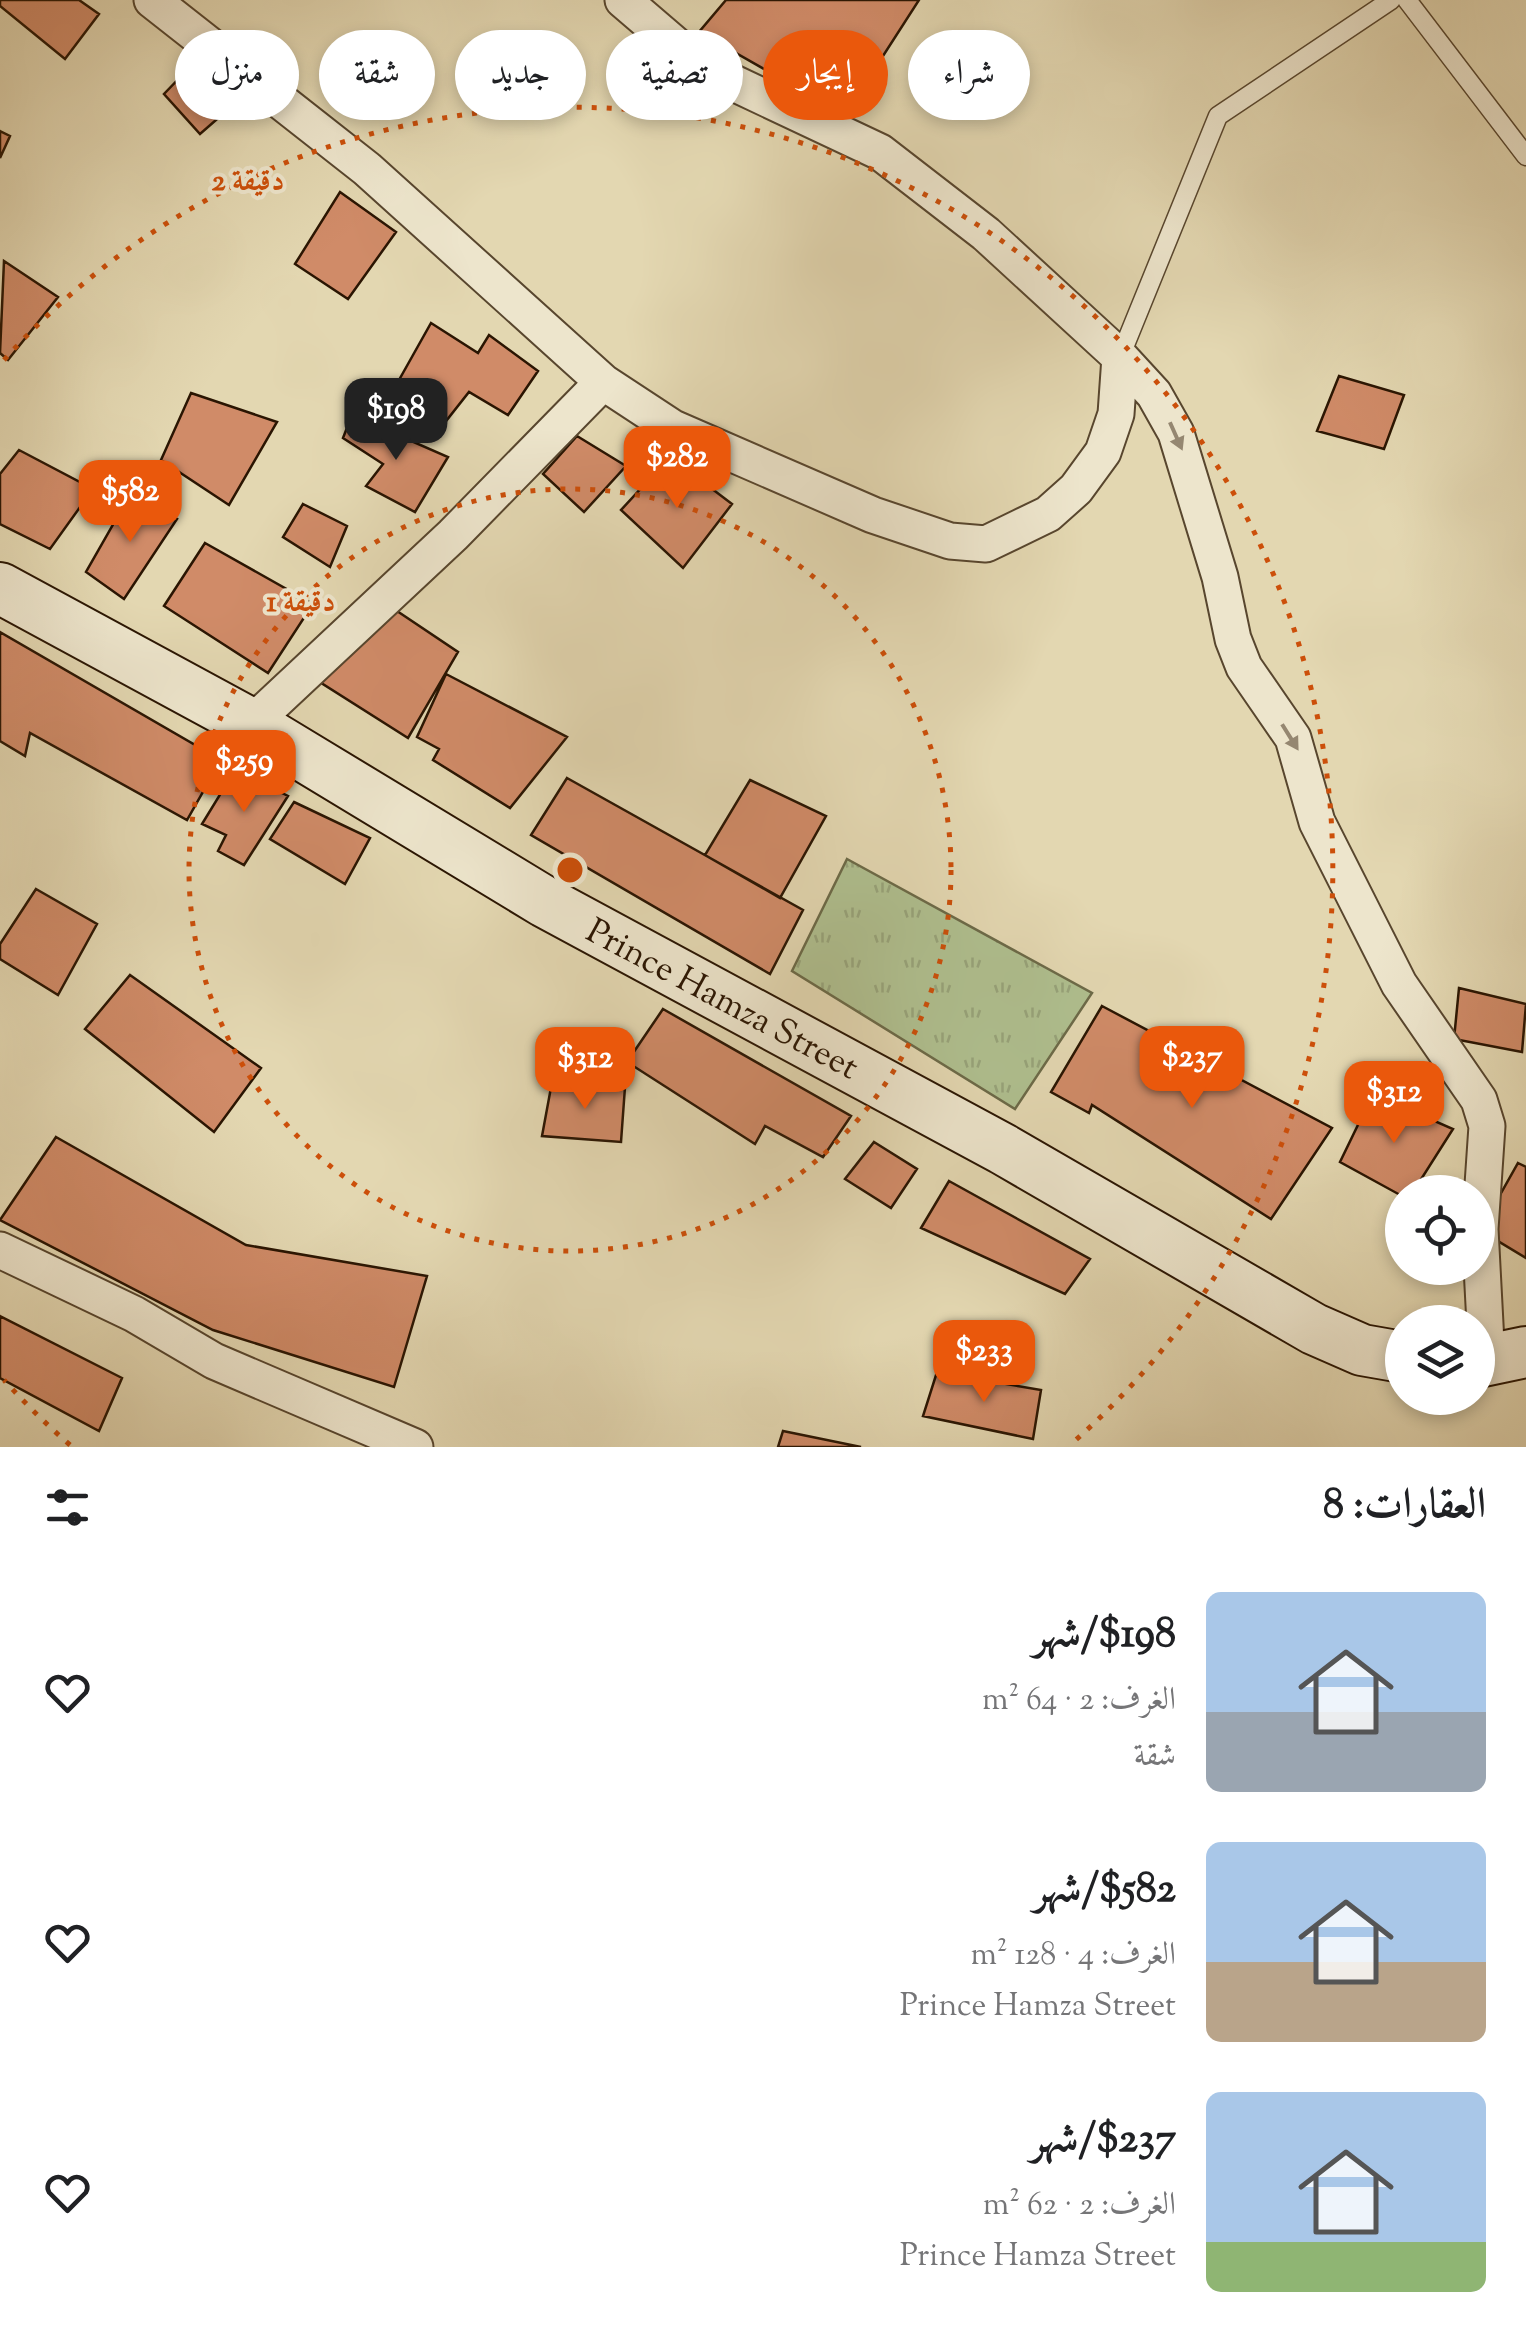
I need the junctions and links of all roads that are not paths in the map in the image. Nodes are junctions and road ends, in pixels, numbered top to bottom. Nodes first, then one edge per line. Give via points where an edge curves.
1 (152, 0) edge
2 (623, 0) edge
3 (1391, 0) edge
4 (1407, 0) edge
5 (1526, 156) edge
6 (1120, 357) junction
7 (603, 382) junction
8 (0, 588) edge
9 (251, 724) junction
10 (0, 1250) edge
11 (1385, 1354) edge
12 (1497, 1358) edge
13 (415, 1447) edge

1 - 7 street via 367,169
2 - 6 street via 721,77 894,161 986,234
3 - 6 lane via 1218,116
4 - 5 lane
6 - 7 street via 1116,414 1094,464 1048,514 986,544 950,542 873,515 673,428
6 -> 12 street via 1154,394 1176,433 1233,639 1244,667 1293,738 1317,822 1399,984 1478,1100 1487,1126 1480,1228
7 - 9 street via 453,535
8 - 9 main road, Prince Hamza Street
9 - 11 main road, Prince Hamza Street via 545,902 1004,1149 1314,1329
10 - 13 street via 214,1361

